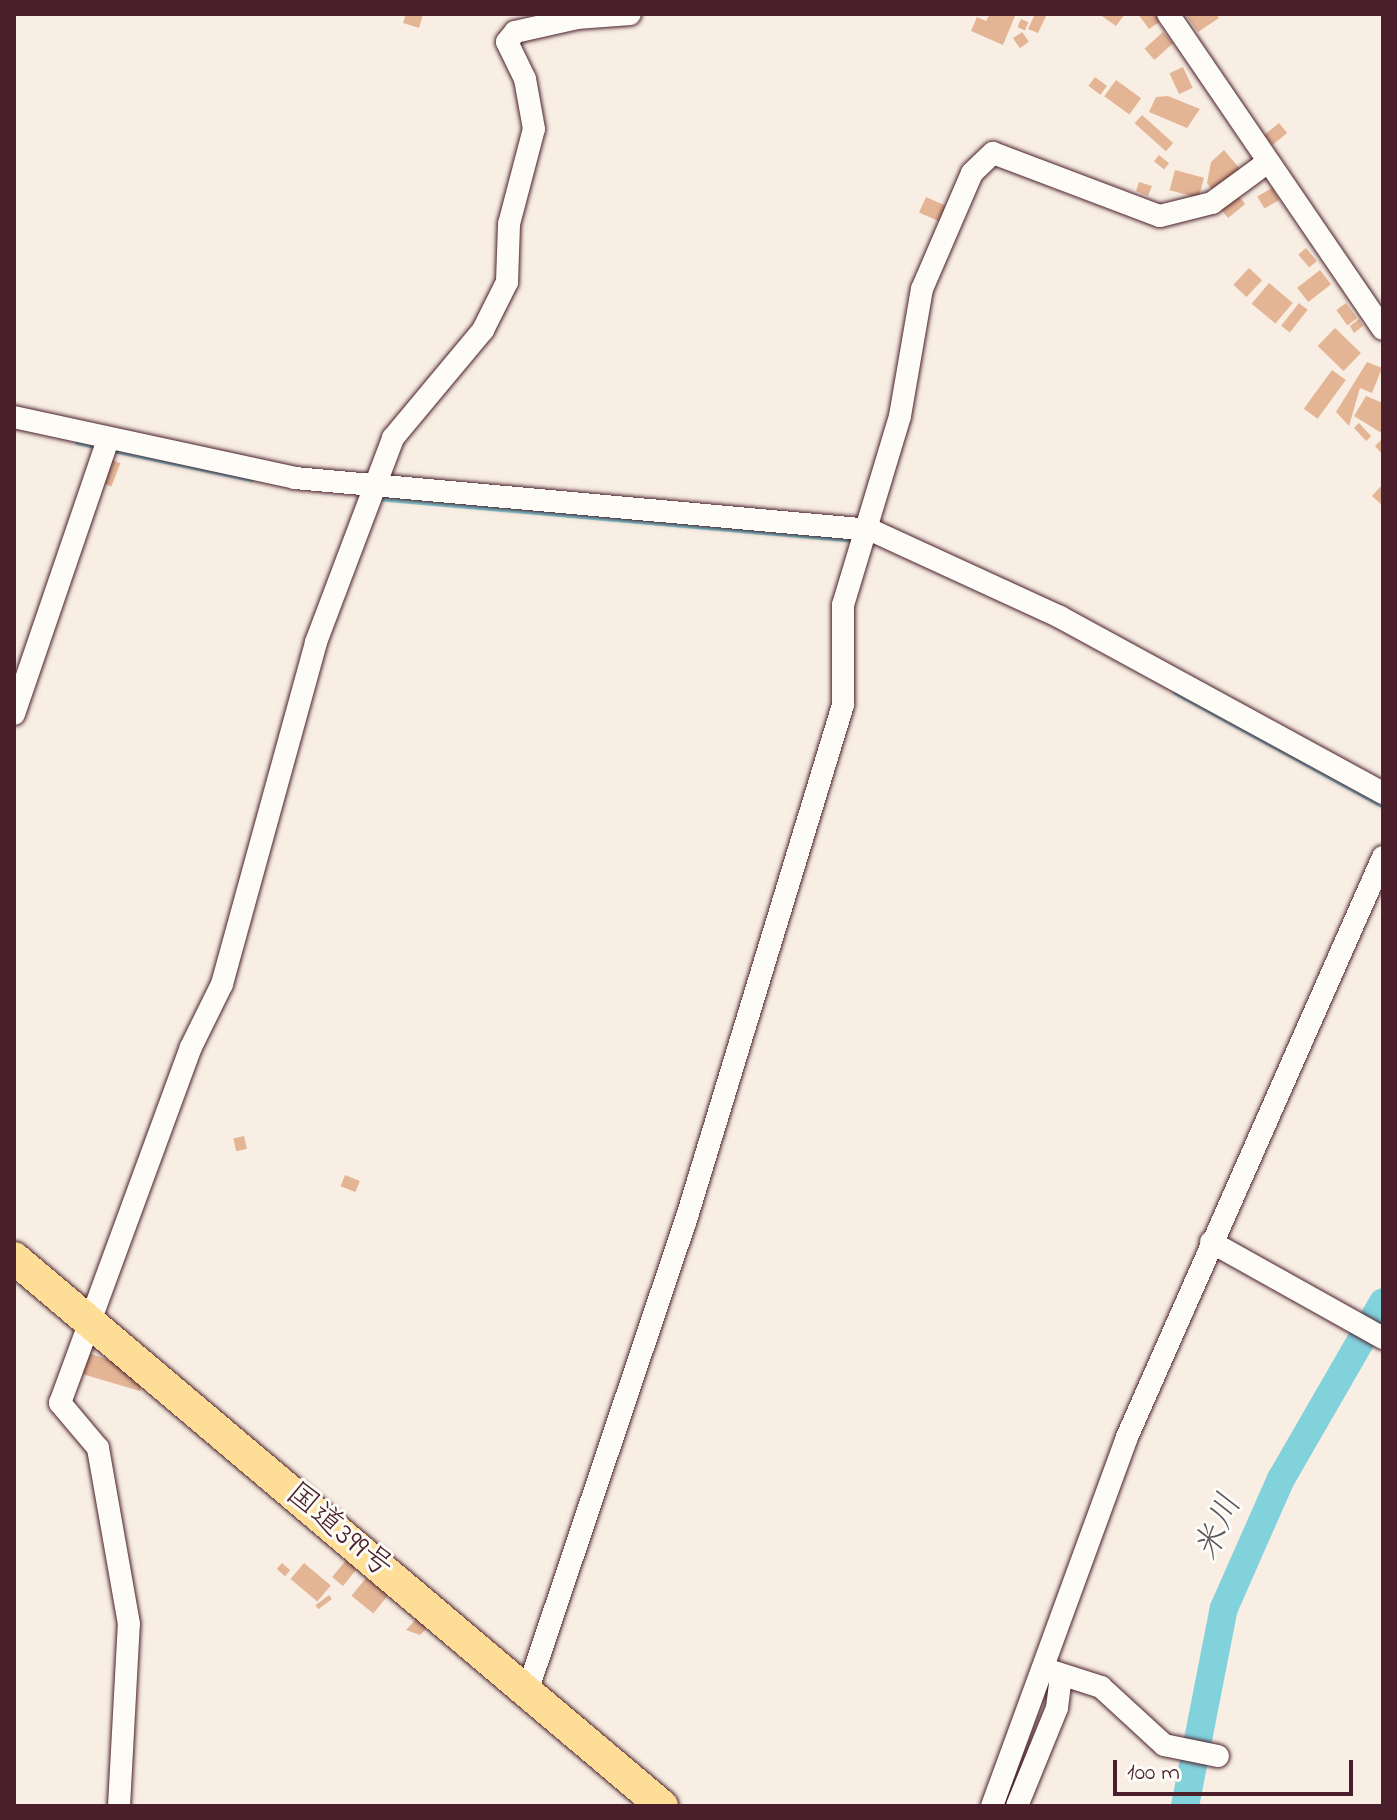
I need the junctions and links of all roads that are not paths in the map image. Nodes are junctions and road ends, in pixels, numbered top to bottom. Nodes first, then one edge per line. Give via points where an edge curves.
1 (630, 14) edge
2 (1168, 14) edge
3 (1268, 162) junction
4 (1383, 329) edge
5 (14, 417) edge
6 (106, 446) junction
7 (370, 495) junction
8 (863, 537) junction
9 (14, 714) edge
10 (1383, 793) edge
11 (1383, 857) edge
12 (1211, 1242) junction
13 (14, 1258) edge
14 (89, 1321) junction
15 (1374, 1332) edge
16 (1053, 1672) junction
17 (527, 1692) junction
18 (1203, 1754) dead end
19 (119, 1806) edge
20 (662, 1806) edge
21 (992, 1806) edge
22 (1017, 1806) edge

1 - 7 street via 515,32 507,42 525,79 534,129 509,224 507,282 483,330 393,438
2 - 3 street
3 - 4 street
3 - 8 street via 1212,203 1160,216 1114,194 982,156 922,289 900,416
5 - 6 street
6 - 7 street
6 - 9 street
7 - 8 street
7 - 14 street via 316,642 222,984
8 - 10 street via 988,581
8 - 17 street via 843,605 843,705 682,1235
11 - 12 street
12 - 15 street
12 - 16 street via 1127,1437
13 - 14 highway, 国道399号
14 - 17 highway, 国道399号
14 - 19 street via 60,1403 98,1448 129,1624
16 - 18 street via 1101,1687 1157,1740
16 - 21 street
16 - 22 street via 1057,1708
17 - 20 highway, 国道399号

